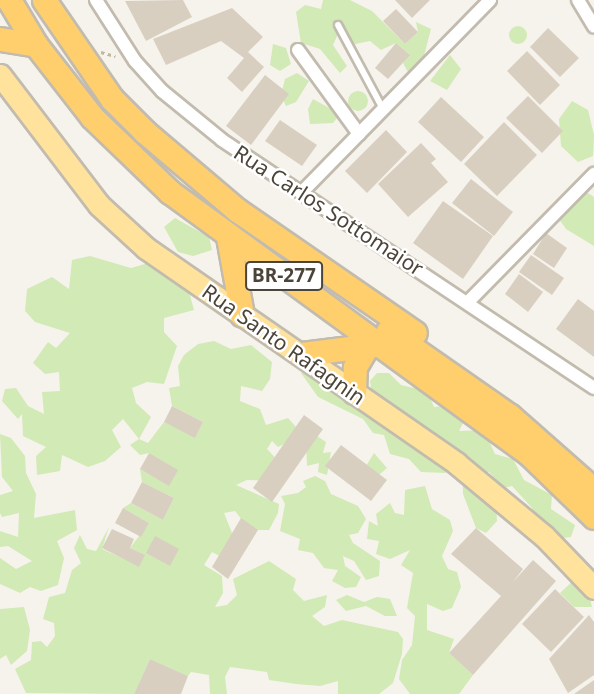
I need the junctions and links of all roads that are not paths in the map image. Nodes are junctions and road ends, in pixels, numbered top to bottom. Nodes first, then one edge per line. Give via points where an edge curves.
1 (9, 0) edge
2 (24, 0) edge
3 (44, 0) edge
4 (96, 0) edge
5 (490, 0) edge
6 (578, 0) edge
7 (338, 25) dead end
8 (594, 27) edge
9 (0, 39) edge
10 (36, 46) junction
11 (298, 50) dead end
12 (0, 75) edge
13 (383, 109) junction
14 (359, 134) junction
15 (594, 174) edge
16 (304, 190) junction
17 (228, 237) junction
18 (468, 302) junction
19 (242, 315) junction
20 (373, 346) junction
21 (302, 354) junction
22 (469, 387) junction
23 (594, 388) edge
24 (354, 392) junction
25 (594, 490) edge
26 (594, 517) edge
27 (594, 588) edge

1 - 10 highway, BR-277
2 - 22 highway, BR-277 via 71,70 134,142 230,221
3 - 22 highway via 112,99 145,132 237,211 450,360
4 - 16 street, Rua Carlos Sottomaior via 135,61 162,91 222,140
5 - 13 street
6 - 8 street
7 - 13 lane
9 - 10 highway
10 - 17 highway, BR-277 via 92,117 127,152
11 - 14 street
12 - 19 main road, Rua Santo Rafagnin via 99,205 146,248
13 - 14 street
14 - 16 street
15 - 18 street
16 - 18 street, Rua Carlos Sottomaior
17 - 19 highway
17 - 20 highway, BR-277
18 - 23 street, Rua Carlos Sottomaior
19 - 21 main road, Rua Santo Rafagnin
20 - 21 highway
20 - 24 highway via 355,367
20 - 26 highway, BR-277 via 527,452
21 - 24 main road, Rua Santo Rafagnin
22 - 25 highway, BR-277 via 539,440
24 - 27 main road, Rua Santo Rafagnin via 488,489 544,536

